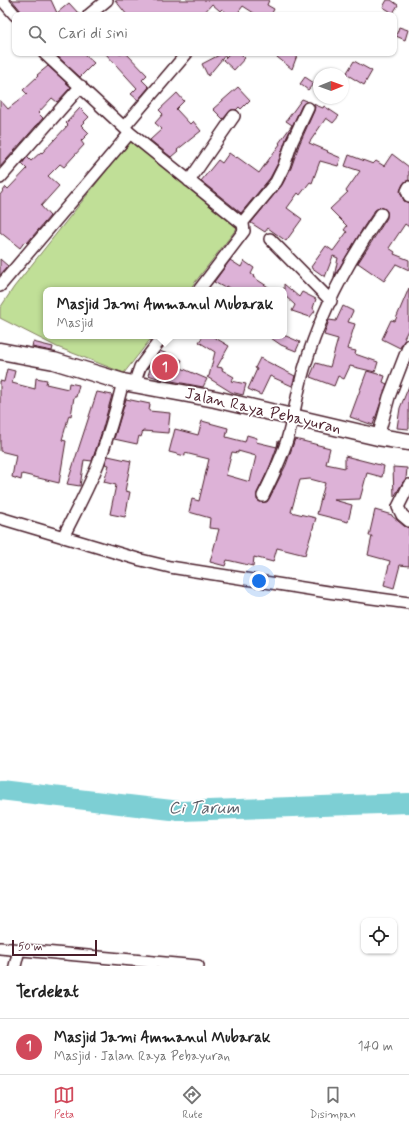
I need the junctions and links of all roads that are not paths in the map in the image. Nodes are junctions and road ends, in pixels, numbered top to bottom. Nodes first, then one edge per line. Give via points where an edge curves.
1 (2, 0) edge
2 (107, 0) edge
3 (12, 12) edge
4 (93, 12) edge
5 (48, 56) edge
6 (185, 56) edge
7 (81, 86) junction
8 (308, 108) dead end
9 (234, 116) dead end
10 (127, 130) junction
11 (0, 178) edge
12 (189, 181) junction
13 (409, 187) edge
14 (409, 196) edge
15 (381, 214) dead end
16 (242, 223) junction
17 (270, 239) dead end
18 (0, 286) edge
19 (201, 287) edge
20 (331, 301) junction
21 (161, 339) edge
22 (409, 345) edge
23 (0, 351) edge
24 (128, 383) junction
25 (292, 416) junction
26 (378, 437) junction
27 (409, 442) edge
28 (409, 485) edge
29 (263, 496) dead end
30 (0, 518) edge
31 (409, 521) edge
32 (63, 537) junction
33 (409, 603) edge
34 (0, 948) edge
35 (20, 950) junction
36 (130, 963) edge
37 (15, 966) edge
38 (198, 966) edge

1 - 3 street
2 - 4 street
5 - 7 street
6 - 10 street
7 - 10 street
7 - 11 street
8 - 16 street via 276,182
9 - 12 street
10 - 12 street
10 - 18 street
12 - 16 street
13 - 14 street
15 - 20 street via 356,252
16 - 19 street via 244,231
17 - 20 street
20 - 25 street via 304,369
21 - 24 street
22 - 26 street via 389,397
23 - 24 main road, Jalan Raya Pebayuran via 54,361
24 - 25 main road, Jalan Raya Pebayuran
24 - 32 street via 98,465
25 - 26 main road, Jalan Raya Pebayuran
25 - 29 street via 281,457
26 - 27 main road, Jalan Raya Pebayuran
28 - 31 street via 398,507
30 - 32 street
32 - 33 street via 170,567
34 - 35 street
35 - 36 street
35 - 37 street
36 - 38 street

